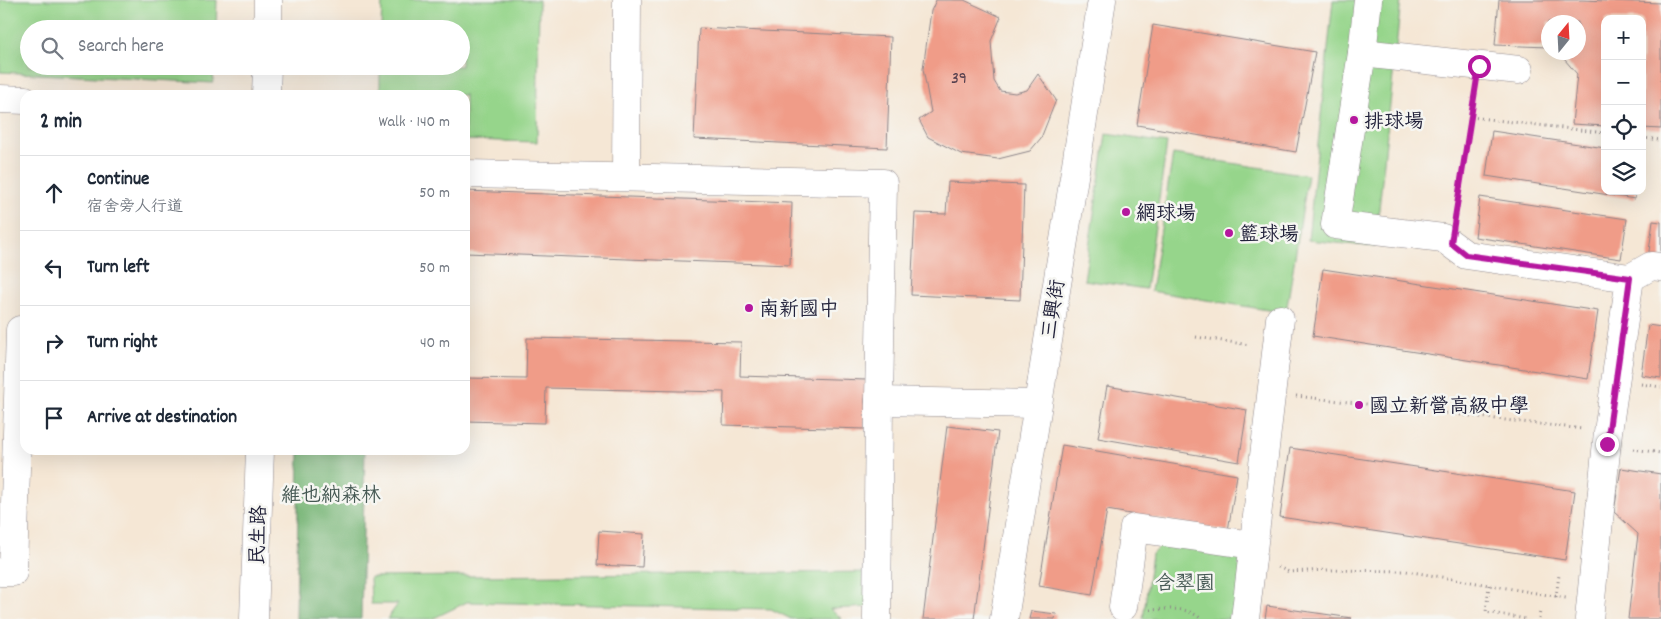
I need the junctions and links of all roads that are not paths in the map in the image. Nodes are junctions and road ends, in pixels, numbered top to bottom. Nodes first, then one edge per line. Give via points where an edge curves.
1 (268, 0) edge
2 (627, 0) edge
3 (1102, 0) edge
4 (1368, 0) edge
5 (268, 20) edge
6 (1362, 53) junction
7 (1519, 70) dead end
8 (267, 75) edge
9 (266, 90) edge
10 (0, 99) edge
11 (20, 100) edge
12 (470, 174) edge
13 (626, 177) junction
14 (1661, 268) edge
15 (1630, 278) junction
16 (1280, 319) dead end
17 (15, 330) edge
18 (879, 401) junction
19 (1037, 404) junction
20 (260, 455) edge
21 (1252, 551) junction
22 (0, 572) edge
23 (1134, 609) road end
24 (1590, 611) edge
25 (254, 619) edge
26 (877, 619) edge
27 (1004, 619) edge
28 (1245, 619) edge

1 - 5 street
2 - 13 street
3 - 19 street, 三興街
4 - 6 street
6 - 7 street
6 - 15 street via 1335,225 1443,238 1466,255
8 - 9 street
10 - 11 street
12 - 13 street
13 - 18 street via 883,183
14 - 15 street via 1651,266
15 - 24 street via 1608,432
16 - 21 street
17 - 22 street via 13,572
18 - 19 street
18 - 26 street
19 - 27 street, 三興街
20 - 25 street, 民生路
21 - 23 street via 1134,528
21 - 28 street

